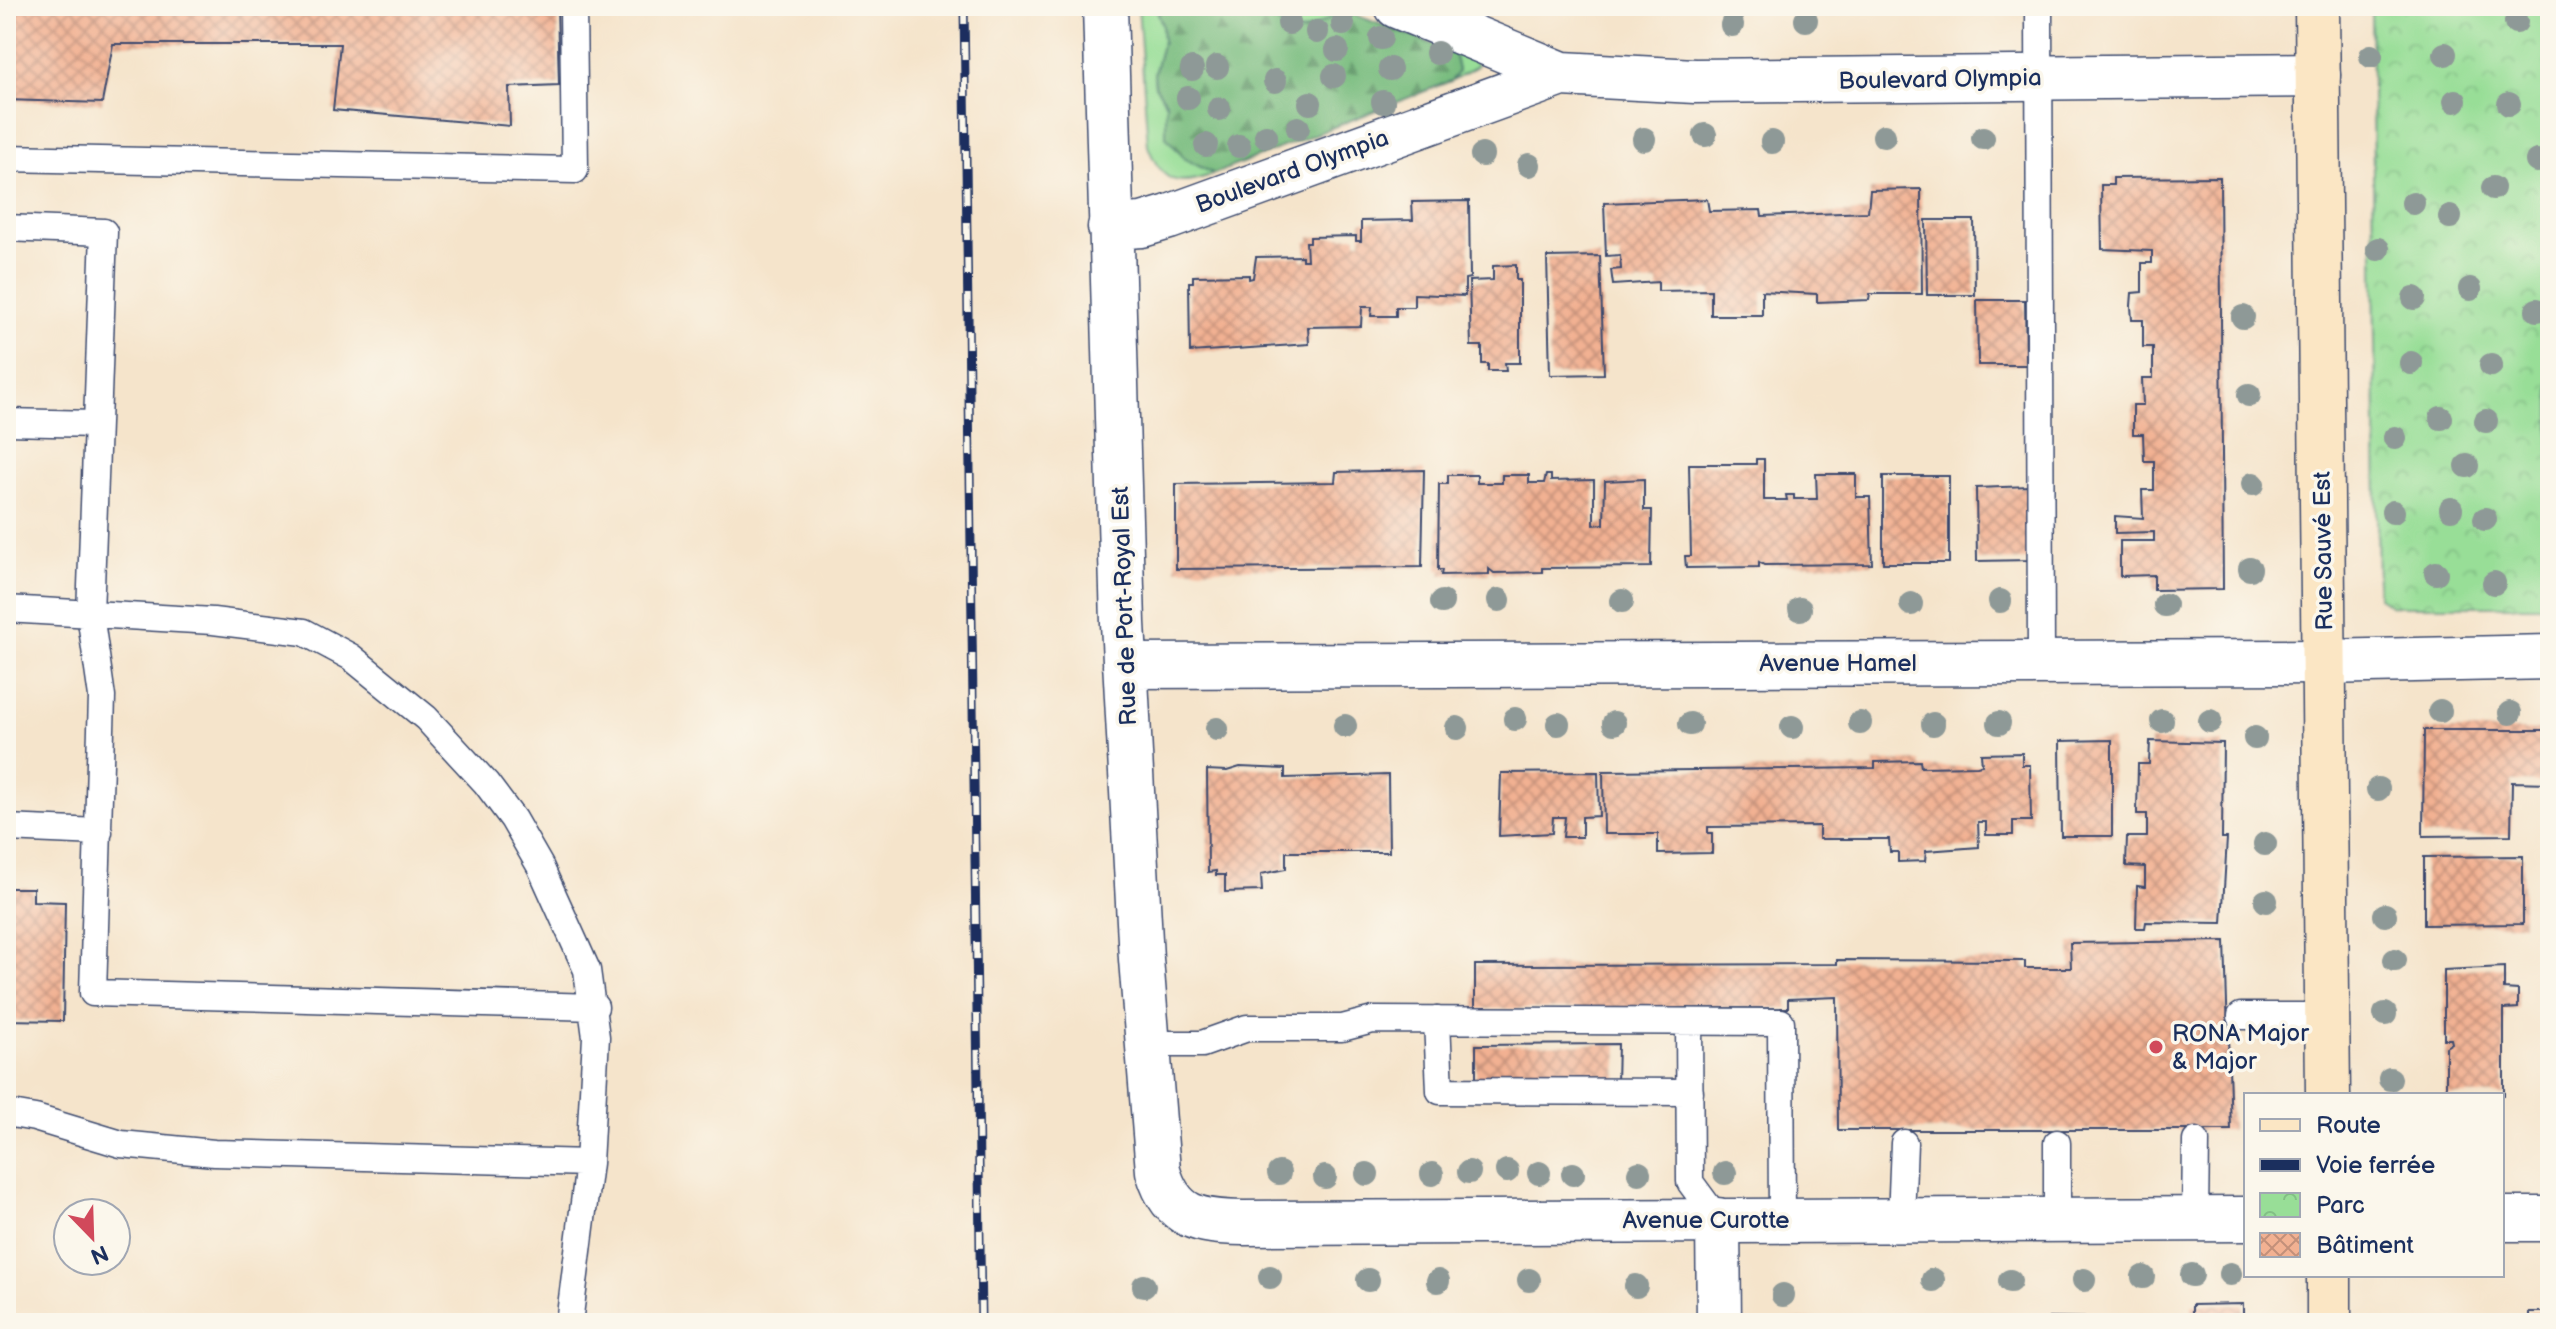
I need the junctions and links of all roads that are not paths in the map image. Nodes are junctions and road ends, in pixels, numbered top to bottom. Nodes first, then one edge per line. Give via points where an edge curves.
1 (573, 6) edge
2 (1105, 6) edge
3 (1397, 6) edge
4 (2039, 6) edge
5 (2317, 6) edge
6 (1562, 74) junction
7 (2318, 75) junction
8 (2040, 78) junction
9 (6, 158) edge
10 (1110, 227) junction
11 (6, 228) edge
12 (6, 422) edge
13 (96, 424) junction
14 (6, 609) edge
15 (90, 614) junction
16 (2550, 657) edge
17 (2041, 661) junction
18 (2324, 662) junction
19 (1125, 666) junction
20 (6, 828) edge
21 (99, 832) junction
22 (595, 1007) junction
23 (2241, 1016) dead end
24 (2328, 1016) junction
25 (1437, 1020) junction
26 (1689, 1022) junction
27 (1147, 1044) junction
28 (1690, 1092) junction
29 (2328, 1093) edge
30 (6, 1113) edge
31 (2196, 1141) dead end
32 (1904, 1143) dead end
33 (2057, 1143) dead end
34 (589, 1163) junction
35 (1172, 1203) joint
36 (2057, 1218) junction
37 (2195, 1218) junction
38 (1901, 1219) junction
39 (2244, 1219) edge
40 (2504, 1219) edge
41 (2550, 1219) edge
42 (1718, 1220) junction
43 (1782, 1220) junction
44 (2329, 1277) edge
45 (569, 1323) edge
46 (1719, 1323) edge
47 (2329, 1323) edge

1 - 9 lane via 575,170
2 - 10 street, Rue de Port-Royal Est
3 - 6 street, Boulevard Olympia
4 - 8 lane
5 - 7 main road, Rue Sauvé Est
6 - 8 street, Boulevard Olympia via 1695,81
6 - 10 street, Boulevard Olympia via 1169,217
7 - 8 street, Boulevard Olympia
7 - 18 main road, Rue Sauvé Est
8 - 17 lane
10 - 19 street, Rue de Port-Royal Est
11 - 13 lane via 104,232
12 - 13 lane
13 - 15 lane
14 - 15 lane
15 - 21 lane via 102,697
15 - 22 lane via 304,632 351,657 426,718 513,819 572,933
16 - 18 street, Avenue Hamel
17 - 18 street, Avenue Hamel
17 - 19 street, Avenue Hamel
18 - 24 main road, Rue Sauvé Est
19 - 27 street, Rue de Port-Royal Est
20 - 21 lane
21 - 22 lane via 93,993
22 - 34 lane
23 - 24 lane
24 - 29 main road, Rue Sauvé Est
25 - 26 lane
25 - 27 lane via 1247,1028 1202,1044
25 - 28 lane via 1440,1091
26 - 28 lane
26 - 43 lane via 1781,1022
27 - 35 street, Rue de Port-Royal Est via 1158,1171
28 - 42 lane via 1690,1182
30 - 34 lane via 121,1144 214,1153
31 - 37 lane
32 - 38 lane
33 - 36 lane
34 - 45 lane
35 - 42 street, Avenue Curotte via 1194,1218 1226,1223
36 - 37 street, Avenue Curotte
36 - 38 street, Avenue Curotte
37 - 39 street, Avenue Curotte
38 - 43 street, Avenue Curotte
40 - 41 street
42 - 43 street, Avenue Curotte
42 - 46 street
44 - 47 main road

